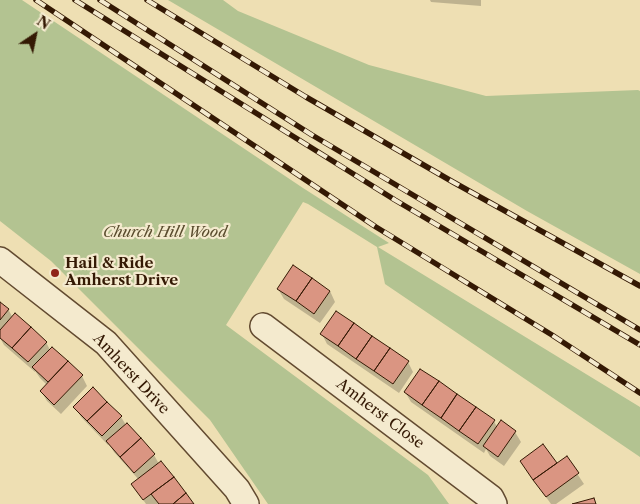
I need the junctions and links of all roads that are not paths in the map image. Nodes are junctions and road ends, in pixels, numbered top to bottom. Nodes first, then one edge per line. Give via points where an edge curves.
1 (0, 260) edge
2 (263, 326) dead end
3 (246, 504) edge
4 (494, 504) edge

1 - 3 street, Amherst Drive via 106,343 237,489
2 - 4 street, Amherst Close via 491,498

